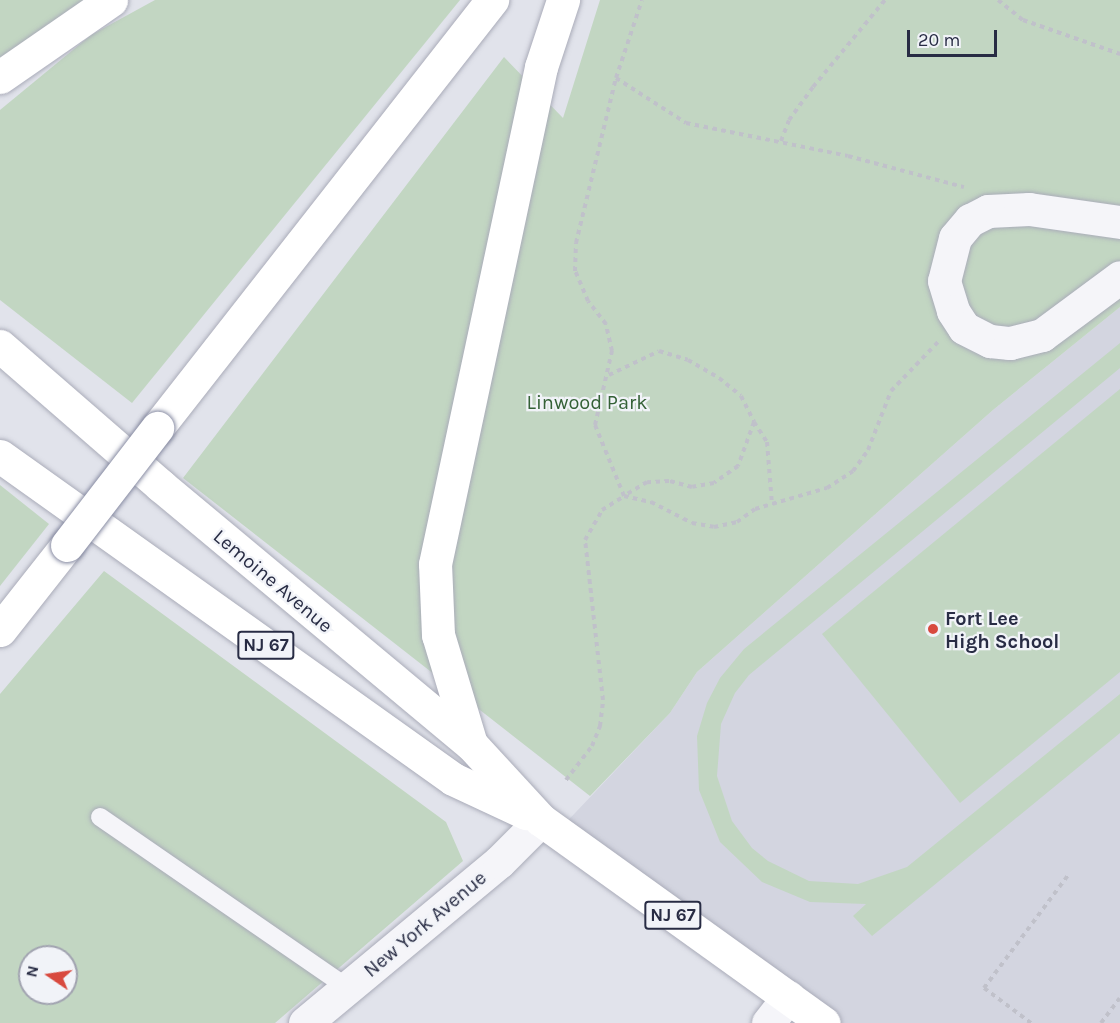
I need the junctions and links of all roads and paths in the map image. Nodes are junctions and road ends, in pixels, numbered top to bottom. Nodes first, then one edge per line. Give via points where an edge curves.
1 (111, 0) edge
2 (492, 0) edge
3 (563, 0) edge
4 (642, 0) edge
5 (885, 0) edge
6 (998, 0) edge
7 (1120, 54) edge
8 (0, 77) edge
9 (616, 78) junction
10 (781, 141) junction
11 (1017, 209) junction
12 (1120, 222) edge
13 (1120, 277) edge
14 (964, 327) junction
15 (0, 346) edge
16 (609, 375) junction
17 (754, 422) junction
18 (0, 456) edge
19 (624, 496) junction
20 (772, 504) junction
21 (0, 630) edge
22 (471, 744) junction
23 (566, 780) dead end
24 (100, 817) dead end
25 (541, 820) junction
26 (1069, 874) dead end
27 (348, 988) junction
28 (789, 997) junction
29 (1120, 998) edge
30 (1025, 1021) edge
31 (305, 1023) edge
32 (768, 1023) edge
33 (824, 1023) edge
34 (1032, 1023) edge
35 (1101, 1023) edge

1 - 8 main road
2 - 21 main road, bridge
3 - 22 main road via 541,67 435,564 438,635
4 - 9 path
5 - 10 path via 807,95 789,120
6 - 7 path via 1023,20
9 - 10 path via 686,123
9 - 16 path via 576,243 575,271 588,301 606,324 612,351
10 - 11 path via 953,182
11 - 12 street
11 - 14 street via 979,214 962,228 950,248 946,292
13 - 14 street via 1053,328 1031,339 990,341
14 - 20 path via 938,342 891,391 868,450 853,471 827,488
15 - 22 main road, Lemoine Avenue / NJ 67 via 206,524
16 - 17 path via 659,351 688,360 741,396
16 - 19 path via 599,396 595,425
17 - 19 path via 738,466 714,483 692,487 669,481 646,482
17 - 20 path via 767,442
18 - 25 main road, Lemoine Avenue / NJ 67 via 453,779
19 - 20 path via 651,502 692,523 714,527 737,522 755,509
19 - 23 path via 602,510 585,540 603,700 592,746
22 - 25 main road, Lemoine Avenue / NJ 67
24 - 27 lane
25 - 27 street, New York Avenue via 499,862
25 - 28 main road, Lemoine Avenue / NJ 67
26 - 30 path via 984,988
27 - 31 street, New York Avenue
28 - 32 street
28 - 33 main road, Lemoine Avenue / NJ 67
29 - 35 path
30 - 34 path

